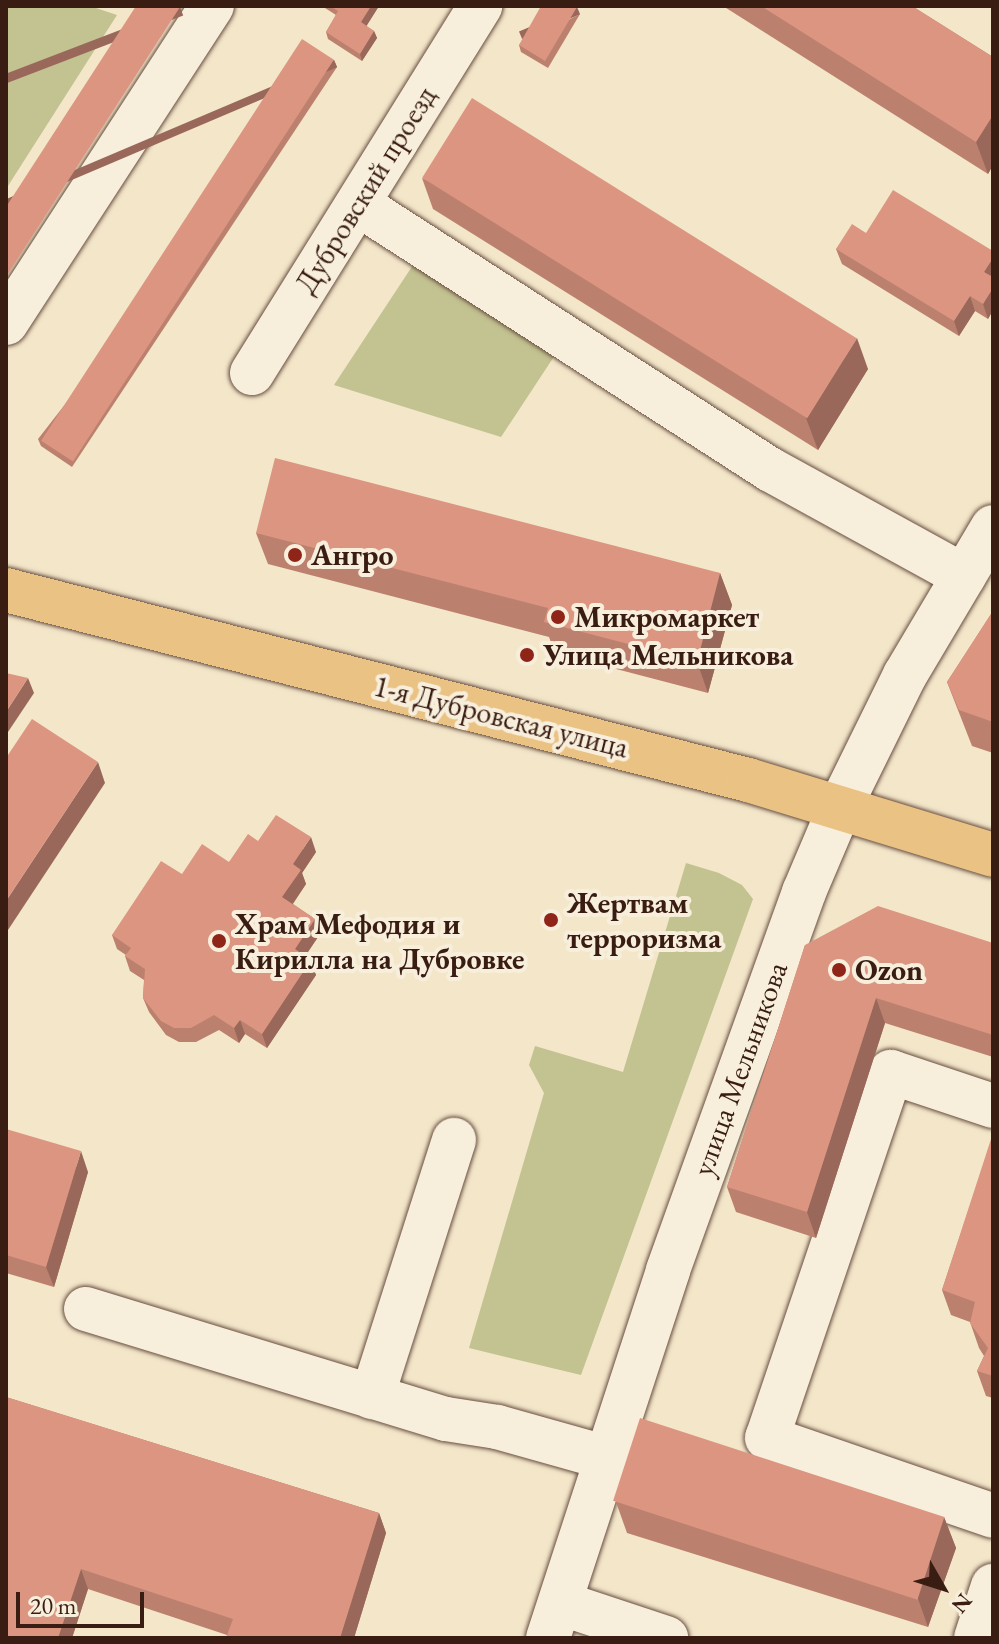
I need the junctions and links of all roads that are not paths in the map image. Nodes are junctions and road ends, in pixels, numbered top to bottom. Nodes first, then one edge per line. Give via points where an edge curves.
1 (212, 6) edge
2 (480, 6) edge
3 (358, 204) junction
4 (6, 323) edge
5 (252, 373) dead end
6 (993, 527) edge
7 (964, 576) junction
8 (9, 591) edge
9 (840, 807) junction
10 (993, 855) edge
11 (993, 1106) edge
12 (454, 1140) dead end
13 (86, 1309) dead end
14 (372, 1397) junction
15 (607, 1458) junction
16 (993, 1516) edge
17 (993, 1586) edge
18 (554, 1621) edge
19 (666, 1638) edge
20 (976, 1638) edge

1 - 4 street
2 - 3 street, Дубровский проезд
3 - 5 street, Дубровский проезд
3 - 7 street via 771,470
6 - 7 street, улица Мельникова
7 - 9 street, улица Мельникова via 905,675
8 - 9 main road, 1-я Дубровская улица
9 - 10 main road, 1-я Дубровская улица
9 - 15 street, улица Мельникова via 804,892 679,1240
11 - 16 street via 891,1072 767,1438
12 - 14 street
13 - 14 street
14 - 15 street
15 - 18 street, улица Мельникова
17 - 20 street
18 - 19 street

